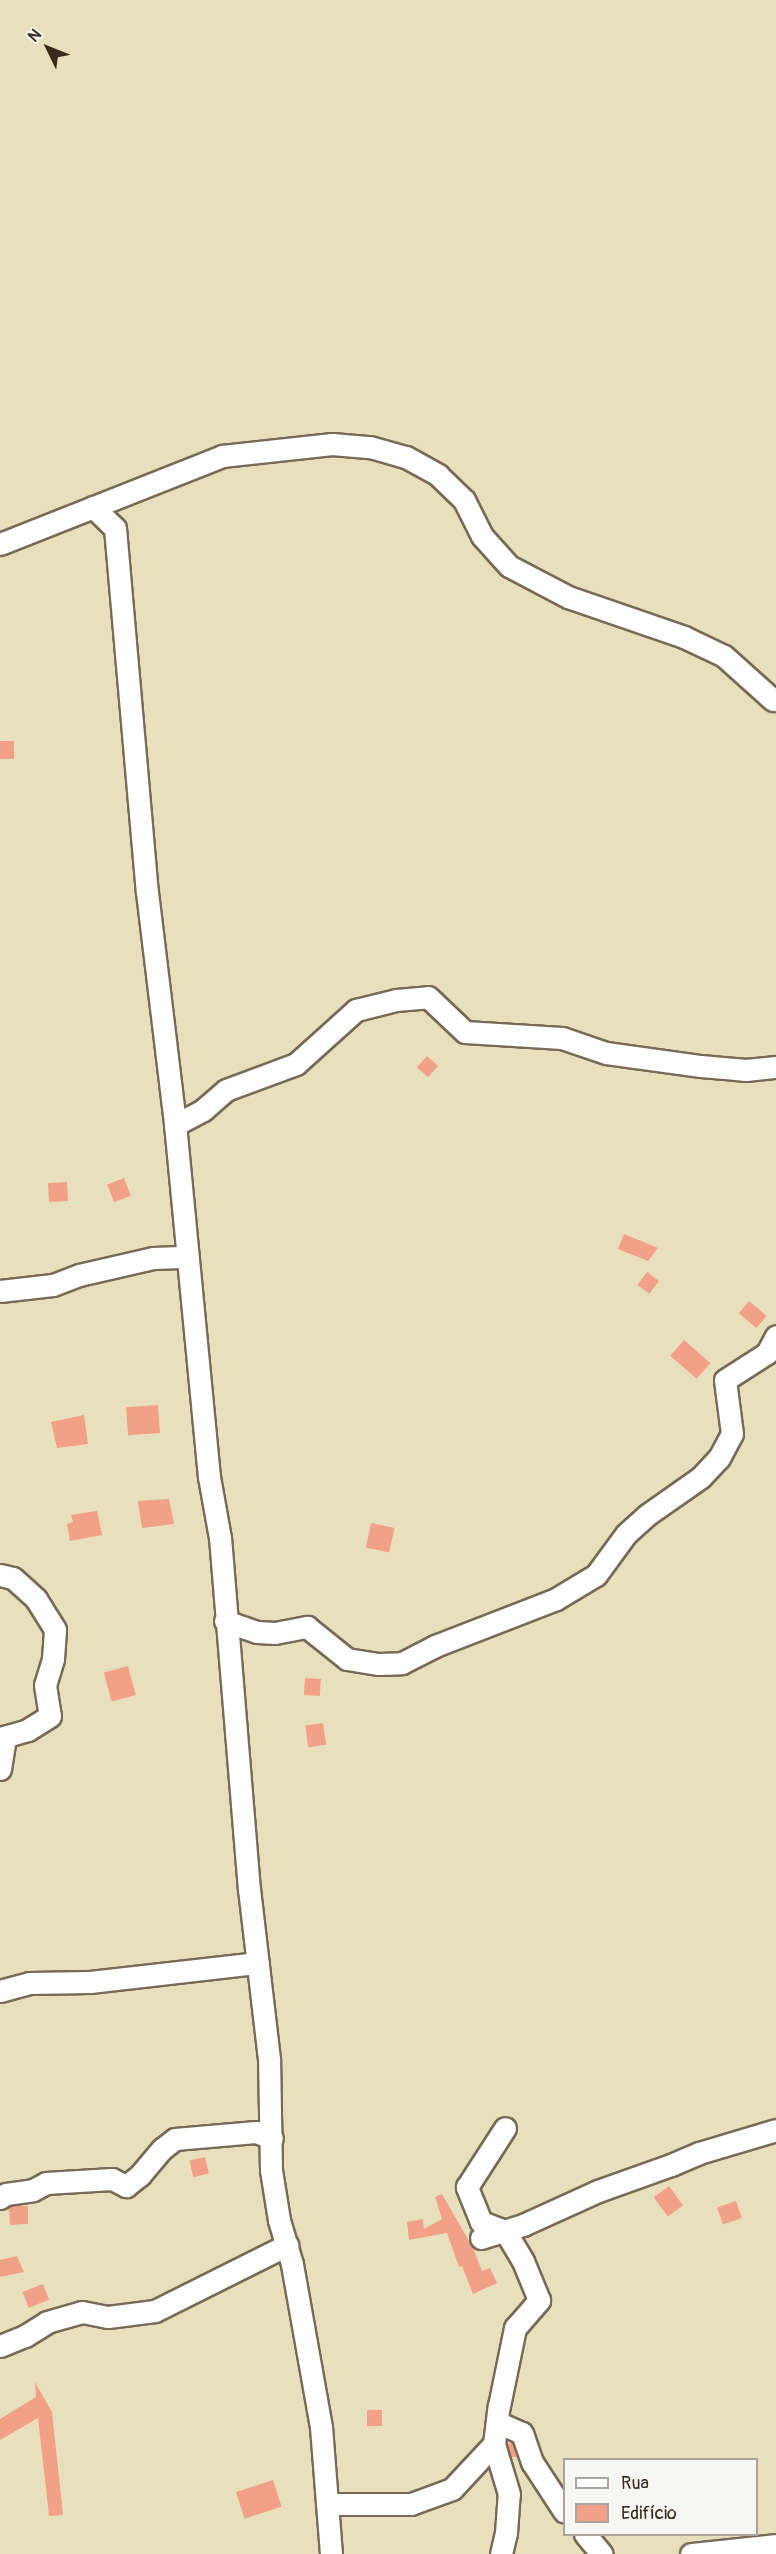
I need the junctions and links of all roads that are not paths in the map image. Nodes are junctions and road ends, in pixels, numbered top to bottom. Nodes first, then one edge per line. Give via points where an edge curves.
1 (93, 507) junction
2 (0, 544) edge
3 (773, 699) dead end
4 (776, 1067) edge
5 (175, 1125) junction
6 (187, 1257) junction
7 (0, 1291) edge
8 (776, 1336) edge
9 (0, 1575) edge
10 (225, 1621) junction
11 (3, 1737) edge
12 (0, 1768) edge
13 (258, 1963) junction
14 (0, 1991) edge
15 (506, 2128) dead end
16 (776, 2130) edge
17 (272, 2138) junction
18 (0, 2198) edge
19 (505, 2231) junction
20 (481, 2238) dead end
21 (287, 2245) junction
22 (0, 2346) edge
23 (497, 2422) junction
24 (494, 2444) junction
25 (327, 2504) junction
26 (563, 2509) edge
27 (586, 2536) edge
28 (776, 2545) edge
29 (331, 2554) edge
30 (501, 2554) edge
31 (602, 2554) edge
32 (691, 2554) edge

1 - 2 street
1 - 3 street via 222,456 332,444 370,447 406,457 438,475 464,500 482,536 509,566 568,597 684,637 724,656
1 - 5 street via 115,528 147,892
4 - 5 street via 746,1070 701,1066 606,1053 562,1038 465,1032 428,997 396,999 356,1010 296,1064 226,1090 203,1110
5 - 6 street
6 - 7 street via 153,1258 53,1285
6 - 10 street
8 - 10 street via 767,1353 725,1380 732,1434 719,1458 701,1477 626,1534 596,1575 556,1599 435,1646 402,1663 347,1659 307,1627 257,1632
9 - 11 street via 13,1578 36,1599 55,1630 54,1659 45,1685 50,1716 28,1730
10 - 13 street
11 - 12 street
13 - 14 street via 90,1982 30,1983
13 - 17 street via 269,2059
15 - 19 street via 467,2187 481,2222
16 - 19 street via 699,2153
17 - 18 street via 256,2132 175,2139 126,2186 112,2179 46,2183
17 - 21 street via 279,2220
19 - 20 street
19 - 23 street via 523,2261 538,2300 515,2328
21 - 22 street via 155,2311 108,2316 82,2312 47,2322
21 - 25 street via 321,2427
23 - 24 street
23 - 26 street via 522,2433 532,2462
24 - 25 street via 452,2489 411,2504
24 - 30 street via 509,2494 507,2533
25 - 29 street
27 - 31 street
28 - 32 street

